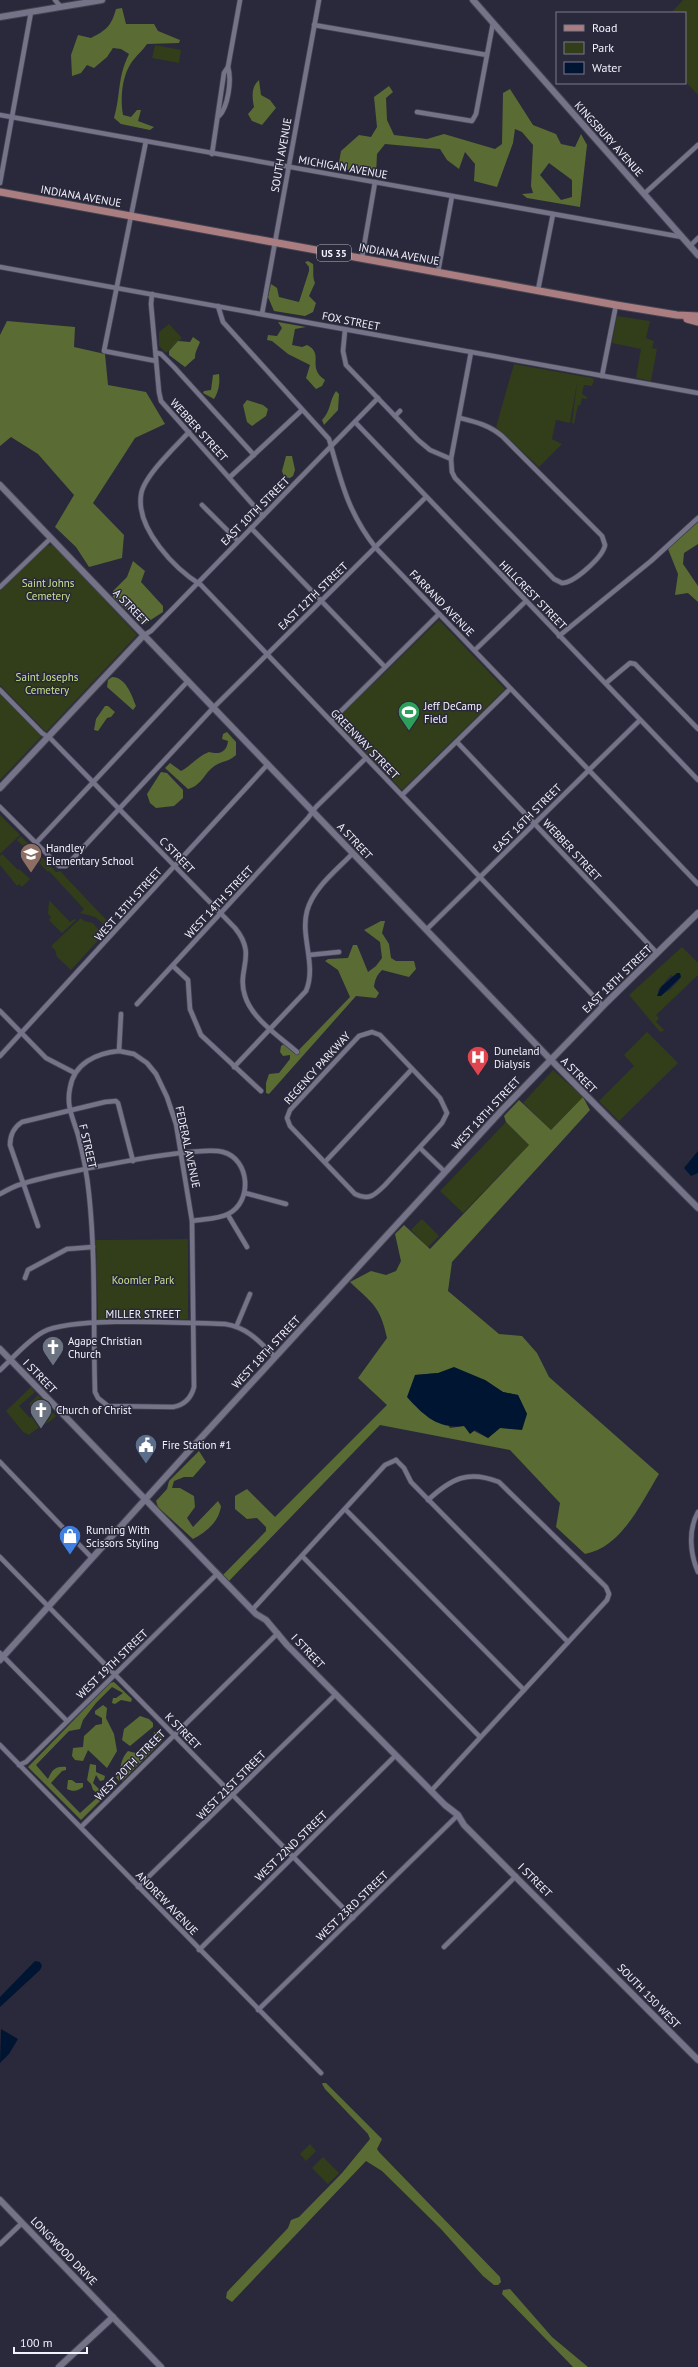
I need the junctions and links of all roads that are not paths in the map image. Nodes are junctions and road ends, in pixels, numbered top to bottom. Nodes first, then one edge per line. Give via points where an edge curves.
1 (55, 0) edge
2 (102, 0) edge
3 (240, 0) edge
4 (318, 0) edge
5 (472, 0) edge
6 (62, 7) junction
7 (30, 12) junction
8 (0, 17) edge
9 (493, 23) junction
10 (314, 25) junction
11 (487, 55) junction
12 (417, 112) dead end
13 (0, 115) edge
14 (12, 117) junction
15 (146, 141) junction
16 (698, 145) edge
17 (212, 154) junction
18 (288, 167) junction
19 (375, 182) junction
20 (0, 183) edge
21 (0, 192) edge
22 (644, 194) junction
23 (452, 196) junction
24 (553, 214) junction
25 (130, 216) junction
26 (682, 237) junction
27 (698, 238) edge
28 (275, 242) junction
29 (690, 246) junction
30 (698, 255) edge
31 (362, 258) junction
32 (0, 267) edge
33 (438, 272) junction
34 (116, 287) junction
35 (538, 290) junction
36 (152, 294) junction
37 (616, 305) junction
38 (218, 306) junction
39 (262, 314) junction
40 (677, 316) junction
41 (698, 316) edge
42 (698, 322) edge
43 (345, 330) junction
44 (471, 352) junction
45 (157, 353) junction
46 (156, 361) junction
47 (602, 376) junction
48 (698, 393) edge
49 (378, 398) junction
50 (302, 410) junction
51 (400, 411) dead end
52 (395, 416) junction
53 (460, 418) junction
54 (355, 422) junction
55 (189, 432) junction
56 (330, 447) junction
57 (254, 455) junction
58 (451, 459) junction
59 (230, 477) junction
60 (1, 488) edge
61 (426, 497) junction
62 (202, 506) dead end
63 (263, 516) junction
64 (698, 518) edge
65 (251, 528) junction
66 (50, 538) junction
67 (238, 541) junction
68 (376, 548) junction
69 (197, 583) junction
70 (0, 587) edge
71 (322, 600) junction
72 (526, 601) junction
73 (439, 614) junction
74 (144, 635) junction
75 (559, 636) junction
76 (475, 650) junction
77 (267, 654) junction
78 (385, 667) junction
79 (188, 681) junction
80 (606, 683) junction
81 (510, 689) junction
82 (0, 690) edge
83 (213, 708) junction
84 (640, 720) junction
85 (331, 721) junction
86 (698, 729) edge
87 (47, 737) junction
88 (457, 742) junction
89 (366, 758) junction
90 (268, 764) junction
91 (588, 770) junction
92 (698, 780) edge
93 (94, 782) junction
94 (0, 788) edge
95 (402, 795) junction
96 (0, 807) edge
97 (119, 808) junction
98 (314, 811) junction
99 (534, 823) junction
100 (36, 843) junction
101 (353, 853) junction
102 (175, 865) junction
103 (480, 876) junction
104 (698, 884) edge
105 (698, 913) edge
106 (221, 914) junction
107 (426, 930) junction
108 (339, 952) dead end
109 (657, 953) junction
110 (309, 955) junction
111 (173, 966) junction
112 (137, 1004) dead end
113 (603, 1006) junction
114 (0, 1011) edge
115 (121, 1014) dead end
116 (270, 1028) junction
117 (21, 1032) junction
118 (119, 1051) junction
119 (297, 1052) dead end
120 (0, 1056) edge
121 (550, 1059) junction
122 (234, 1067) junction
123 (412, 1069) junction
124 (75, 1073) junction
125 (261, 1091) dead end
126 (69, 1111) junction
127 (420, 1148) junction
128 (182, 1154) junction
129 (133, 1161) junction
130 (325, 1162) junction
131 (85, 1170) junction
132 (445, 1172) junction
133 (23, 1184) junction
134 (244, 1193) junction
135 (0, 1194) edge
136 (286, 1204) dead end
137 (698, 1208) edge
138 (228, 1214) junction
139 (192, 1221) junction
140 (38, 1226) dead end
141 (93, 1247) junction
142 (247, 1247) dead end
143 (25, 1278) dead end
144 (250, 1294) dead end
145 (193, 1323) junction
146 (94, 1324) junction
147 (236, 1326) junction
148 (0, 1349) edge
149 (275, 1357) junction
150 (11, 1360) junction
151 (0, 1370) edge
152 (396, 1454) dead end
153 (396, 1460) junction
154 (0, 1462) edge
155 (144, 1500) junction
156 (428, 1500) junction
157 (345, 1508) junction
158 (698, 1512) edge
159 (302, 1556) junction
160 (0, 1557) edge
161 (92, 1558) junction
162 (698, 1572) edge
163 (217, 1574) junction
164 (48, 1608) junction
165 (252, 1610) junction
166 (278, 1633) junction
167 (568, 1642) junction
168 (1, 1657) edge
169 (114, 1674) junction
170 (524, 1690) junction
171 (336, 1694) junction
172 (67, 1721) junction
173 (173, 1735) junction
174 (480, 1737) junction
175 (0, 1745) edge
176 (396, 1755) junction
177 (19, 1765) junction
178 (431, 1791) junction
179 (233, 1796) junction
180 (458, 1815) junction
181 (81, 1827) junction
182 (293, 1857) junction
183 (516, 1876) junction
184 (138, 1887) junction
185 (353, 1918) junction
186 (444, 1947) dead end
187 (199, 1950) junction
188 (603, 1963) joint
189 (258, 2010) junction
190 (698, 2060) edge
191 (321, 2073) dead end
192 (0, 2200) edge
193 (22, 2223) junction
194 (0, 2244) edge
195 (113, 2317) junction
196 (59, 2367) edge
197 (161, 2367) edge

1 - 6 street
2 - 6 street
3 - 17 street via 228,67 230,74 224,111 219,116
4 - 10 street, SOUTH AVENUE
5 - 9 street, KINGSBURY AVENUE
6 - 7 street
7 - 8 street
7 - 14 street
9 - 11 street
9 - 22 street, KINGSBURY AVENUE
10 - 11 street
10 - 18 street, SOUTH AVENUE
11 - 12 street via 476,114 472,120
13 - 14 street, MICHIGAN AVENUE
14 - 15 street, MICHIGAN AVENUE
14 - 20 street
15 - 17 street, MICHIGAN AVENUE
15 - 25 street
16 - 22 street
17 - 18 street, MICHIGAN AVENUE
18 - 19 street, MICHIGAN AVENUE
18 - 28 street, SOUTH AVENUE
19 - 23 street, MICHIGAN AVENUE
19 - 31 street
21 - 25 main road, INDIANA AVENUE / US 35
22 - 26 street, KINGSBURY AVENUE
23 - 24 street, MICHIGAN AVENUE
23 - 33 street
24 - 26 street, MICHIGAN AVENUE
24 - 35 street
25 - 28 main road, INDIANA AVENUE / US 35
25 - 34 street
26 - 29 street, KINGSBURY AVENUE
27 - 29 street
28 - 31 main road, INDIANA AVENUE / US 35
28 - 39 street, SOUTH AVENUE
29 - 30 street, KINGSBURY AVENUE
31 - 33 main road, INDIANA AVENUE / US 35
32 - 34 street, FOX STREET
33 - 35 main road, INDIANA AVENUE / US 35
34 - 36 street, FOX STREET
34 - 46 street via 104,351
35 - 37 main road, INDIANA AVENUE / US 35
36 - 38 street, FOX STREET
36 - 45 street, WEBBER STREET
37 - 40 main road, INDIANA AVENUE / US 35
37 - 47 street
38 - 39 street, FOX STREET
38 - 50 street, FARRAND AVENUE via 223,322
39 - 43 street, FOX STREET
40 - 41 main road, INDIANA AVENUE / US 35
40 - 42 main road, INDIANA AVENUE / US 35
43 - 44 street, FOX STREET
43 - 49 street via 343,351 346,365
44 - 47 street, FOX STREET
44 - 53 street
45 - 46 street, WEBBER STREET
45 - 57 street via 174,367
46 - 55 street, WEBBER STREET via 161,400
47 - 48 street, FOX STREET
49 - 52 street
49 - 54 street, EAST 10TH STREET
50 - 56 street, FARRAND AVENUE via 329,439
50 - 57 street
51 - 52 street
52 - 58 street via 430,450
53 - 58 street
53 - 58 street via 492,428 502,436 602,536 605,545 601,555 570,581 562,583 554,579 466,489 452,472
54 - 56 street, EAST 10TH STREET
54 - 61 street, HILLCREST STREET
55 - 59 street, WEBBER STREET
55 - 69 street, GREENWAY STREET via 155,468 141,495 145,525 161,549
56 - 63 street, EAST 10TH STREET
56 - 68 street, FARRAND AVENUE via 351,511
57 - 59 street
59 - 63 street, WEBBER STREET
60 - 66 street, A STREET
61 - 68 street, EAST 12TH STREET
61 - 72 street, HILLCREST STREET
62 - 67 street
63 - 65 street, EAST 10TH STREET
64 - 75 street
65 - 67 street, EAST 10TH STREET
65 - 71 street
66 - 70 street
66 - 74 street, A STREET
67 - 69 street, EAST 10TH STREET
68 - 71 street, EAST 12TH STREET
68 - 73 street, FARRAND AVENUE
69 - 74 street, EAST 10TH STREET
69 - 77 street, GREENWAY STREET
71 - 77 street, EAST 12TH STREET
71 - 78 street
72 - 75 street, HILLCREST STREET
72 - 76 street
73 - 76 street, FARRAND AVENUE
73 - 78 street
74 - 79 street, A STREET
74 - 87 street
75 - 80 street, HILLCREST STREET
76 - 81 street, FARRAND AVENUE
77 - 83 street, EAST 12TH STREET
77 - 85 street, GREENWAY STREET
78 - 85 street
79 - 83 street, A STREET
79 - 93 street
80 - 84 street, HILLCREST STREET
80 - 86 street via 624,666 635,664
81 - 88 street
81 - 91 street, FARRAND AVENUE
82 - 87 street, C STREET
83 - 90 street, A STREET
83 - 97 street, EAST 12TH STREET
84 - 91 street, EAST 16TH STREET
84 - 92 street, HILLCREST STREET
85 - 89 street, GREENWAY STREET
87 - 93 street, C STREET
87 - 94 street
88 - 95 street
88 - 99 street, WEBBER STREET
89 - 95 street, GREENWAY STREET
89 - 98 street, WEST 14TH STREET
90 - 98 street, A STREET
90 - 102 street, WEST 13TH STREET
91 - 99 street, EAST 16TH STREET
91 - 104 street, FARRAND AVENUE
93 - 97 street, C STREET
93 - 100 street
95 - 103 street, GREENWAY STREET
96 - 100 street
97 - 100 street, EAST 12TH STREET via 66,866 59,866
97 - 102 street, C STREET
98 - 101 street, A STREET
98 - 106 street, WEST 14TH STREET
99 - 103 street, EAST 16TH STREET
99 - 109 street, WEBBER STREET
101 - 107 street, A STREET
101 - 110 street via 320,887 309,904 305,926
102 - 106 street, C STREET
102 - 117 street, WEST 13TH STREET
103 - 107 street, EAST 16TH STREET
103 - 113 street, GREENWAY STREET
105 - 109 street, EAST 18TH STREET
106 - 111 street, WEST 14TH STREET
106 - 116 street, C STREET via 245,942 247,954 243,989 248,1004
107 - 121 street, A STREET
108 - 110 street
109 - 113 street, EAST 18TH STREET
110 - 116 street via 310,982 306,991
111 - 112 street, WEST 14TH STREET
111 - 122 street via 188,980 190,1009 201,1035
113 - 121 street, EAST 18TH STREET
114 - 117 street
115 - 118 street
116 - 119 street, C STREET
116 - 122 street
117 - 120 street, WEST 13TH STREET
117 - 124 street via 46,1058
118 - 124 street, FEDERAL AVENUE via 103,1053 89,1059
118 - 128 street, FEDERAL AVENUE via 134,1054 147,1063 156,1074 168,1097
121 - 132 street, WEST 18TH STREET
121 - 137 street, A STREET
122 - 125 street
123 - 127 street, REGENCY PARKWAY via 440,1098 447,1113 442,1124
123 - 130 street
123 - 130 street, REGENCY PARKWAY via 380,1035 372,1032 359,1036 288,1114 290,1126
124 - 126 street, F STREET via 70,1087
126 - 129 street via 111,1100 116,1101 127,1132
126 - 131 street, F STREET via 78,1135
126 - 133 street via 22,1122 12,1131 10,1145
127 - 130 street, REGENCY PARKWAY via 371,1198 355,1194
127 - 132 street
128 - 129 street
128 - 134 street via 215,1150 231,1156 243,1169
128 - 139 street, FEDERAL AVENUE
129 - 131 street
131 - 133 street
131 - 141 street, F STREET
132 - 149 street, WEST 18TH STREET
133 - 135 street
133 - 140 street
134 - 136 street
134 - 138 street via 238,1205
138 - 139 street
138 - 142 street
139 - 145 street, FEDERAL AVENUE
141 - 143 street via 67,1249 28,1270
141 - 146 street, F STREET
144 - 147 street
145 - 146 street, MILLER STREET
145 - 146 street, FEDERAL AVENUE via 192,1394 179,1406 167,1407 108,1406 98,1398 95,1392
145 - 147 street, MILLER STREET
146 - 150 street, MILLER STREET via 67,1325 43,1332
147 - 149 street, MILLER STREET via 253,1335
148 - 150 street, I STREET
149 - 155 street, WEST 18TH STREET
150 - 151 street, MILLER STREET
150 - 155 street, I STREET
152 - 153 street
153 - 156 street via 404,1468 411,1482
153 - 157 street via 385,1465
154 - 161 street
155 - 161 street, WEST 18TH STREET
155 - 163 street, I STREET
156 - 167 street
156 - 167 street via 444,1486 470,1476 484,1476 499,1482 606,1587 607,1600
157 - 159 street
157 - 170 street
158 - 162 street via 692,1527 691,1543 693,1560
159 - 165 street
159 - 174 street
160 - 164 street, K STREET
161 - 164 street, WEST 18TH STREET
163 - 165 street, I STREET
163 - 169 street, WEST 19TH STREET
164 - 168 street, WEST 18TH STREET
164 - 169 street, K STREET
165 - 166 street, I STREET
166 - 171 street, I STREET
166 - 173 street, WEST 20TH STREET
167 - 170 street
168 - 172 street
169 - 172 street, WEST 19TH STREET
169 - 173 street, K STREET
170 - 174 street
171 - 176 street, I STREET
171 - 179 street, WEST 21ST STREET
172 - 177 street, WEST 19TH STREET via 26,1762
173 - 179 street, K STREET
173 - 181 street, WEST 20TH STREET
174 - 178 street
175 - 177 street, ANDREW AVENUE
176 - 178 street, I STREET
176 - 182 street, WEST 22ND STREET
177 - 181 street, ANDREW AVENUE
178 - 180 street, I STREET
179 - 182 street, K STREET
179 - 184 street, WEST 21ST STREET
180 - 183 street, I STREET via 464,1825
180 - 185 street, WEST 23RD STREET
181 - 184 street, ANDREW AVENUE
182 - 185 street, K STREET
182 - 187 street, WEST 22ND STREET
183 - 186 street
183 - 188 street, I STREET
184 - 187 street, ANDREW AVENUE
185 - 189 street, WEST 23RD STREET
187 - 189 street, ANDREW AVENUE
188 - 190 street, SOUTH 150 WEST
189 - 191 street, ANDREW AVENUE
192 - 193 street, LONGWOOD DRIVE
193 - 194 street
193 - 195 street, LONGWOOD DRIVE
195 - 196 street
195 - 197 street, LONGWOOD DRIVE

